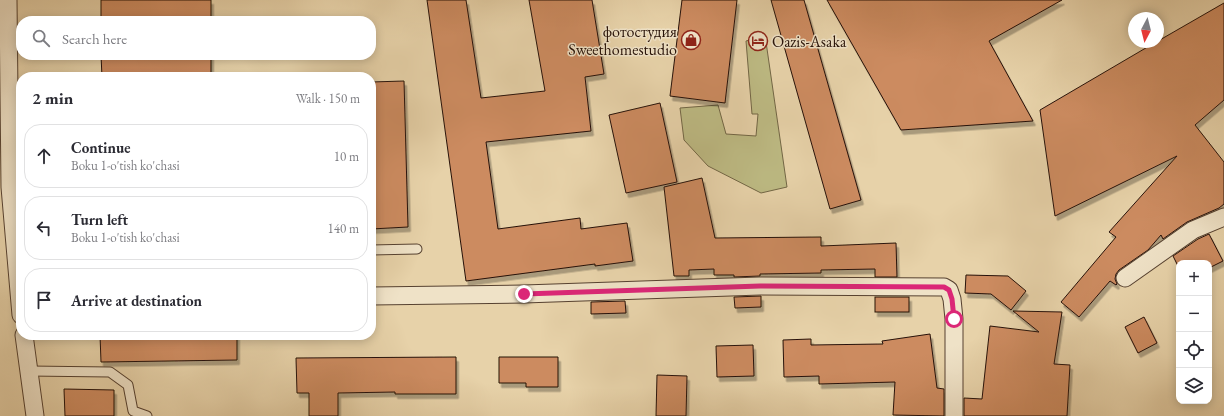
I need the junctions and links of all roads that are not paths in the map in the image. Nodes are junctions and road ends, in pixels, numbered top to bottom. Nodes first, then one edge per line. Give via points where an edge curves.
1 (8, 0) edge
2 (1224, 217) edge
3 (16, 228) edge
4 (417, 249) dead end
5 (376, 250) edge
6 (1125, 278) dead end
7 (376, 296) edge
8 (25, 340) edge
9 (29, 371) junction
10 (35, 416) edge
11 (148, 416) edge
12 (954, 416) edge

1 - 3 street via 10,180
2 - 6 street via 1193,230
4 - 5 lane
7 - 12 street via 760,286 944,287 949,290 952,299 954,319
8 - 9 street
9 - 10 street
9 - 11 lane via 110,372 128,385 133,411

